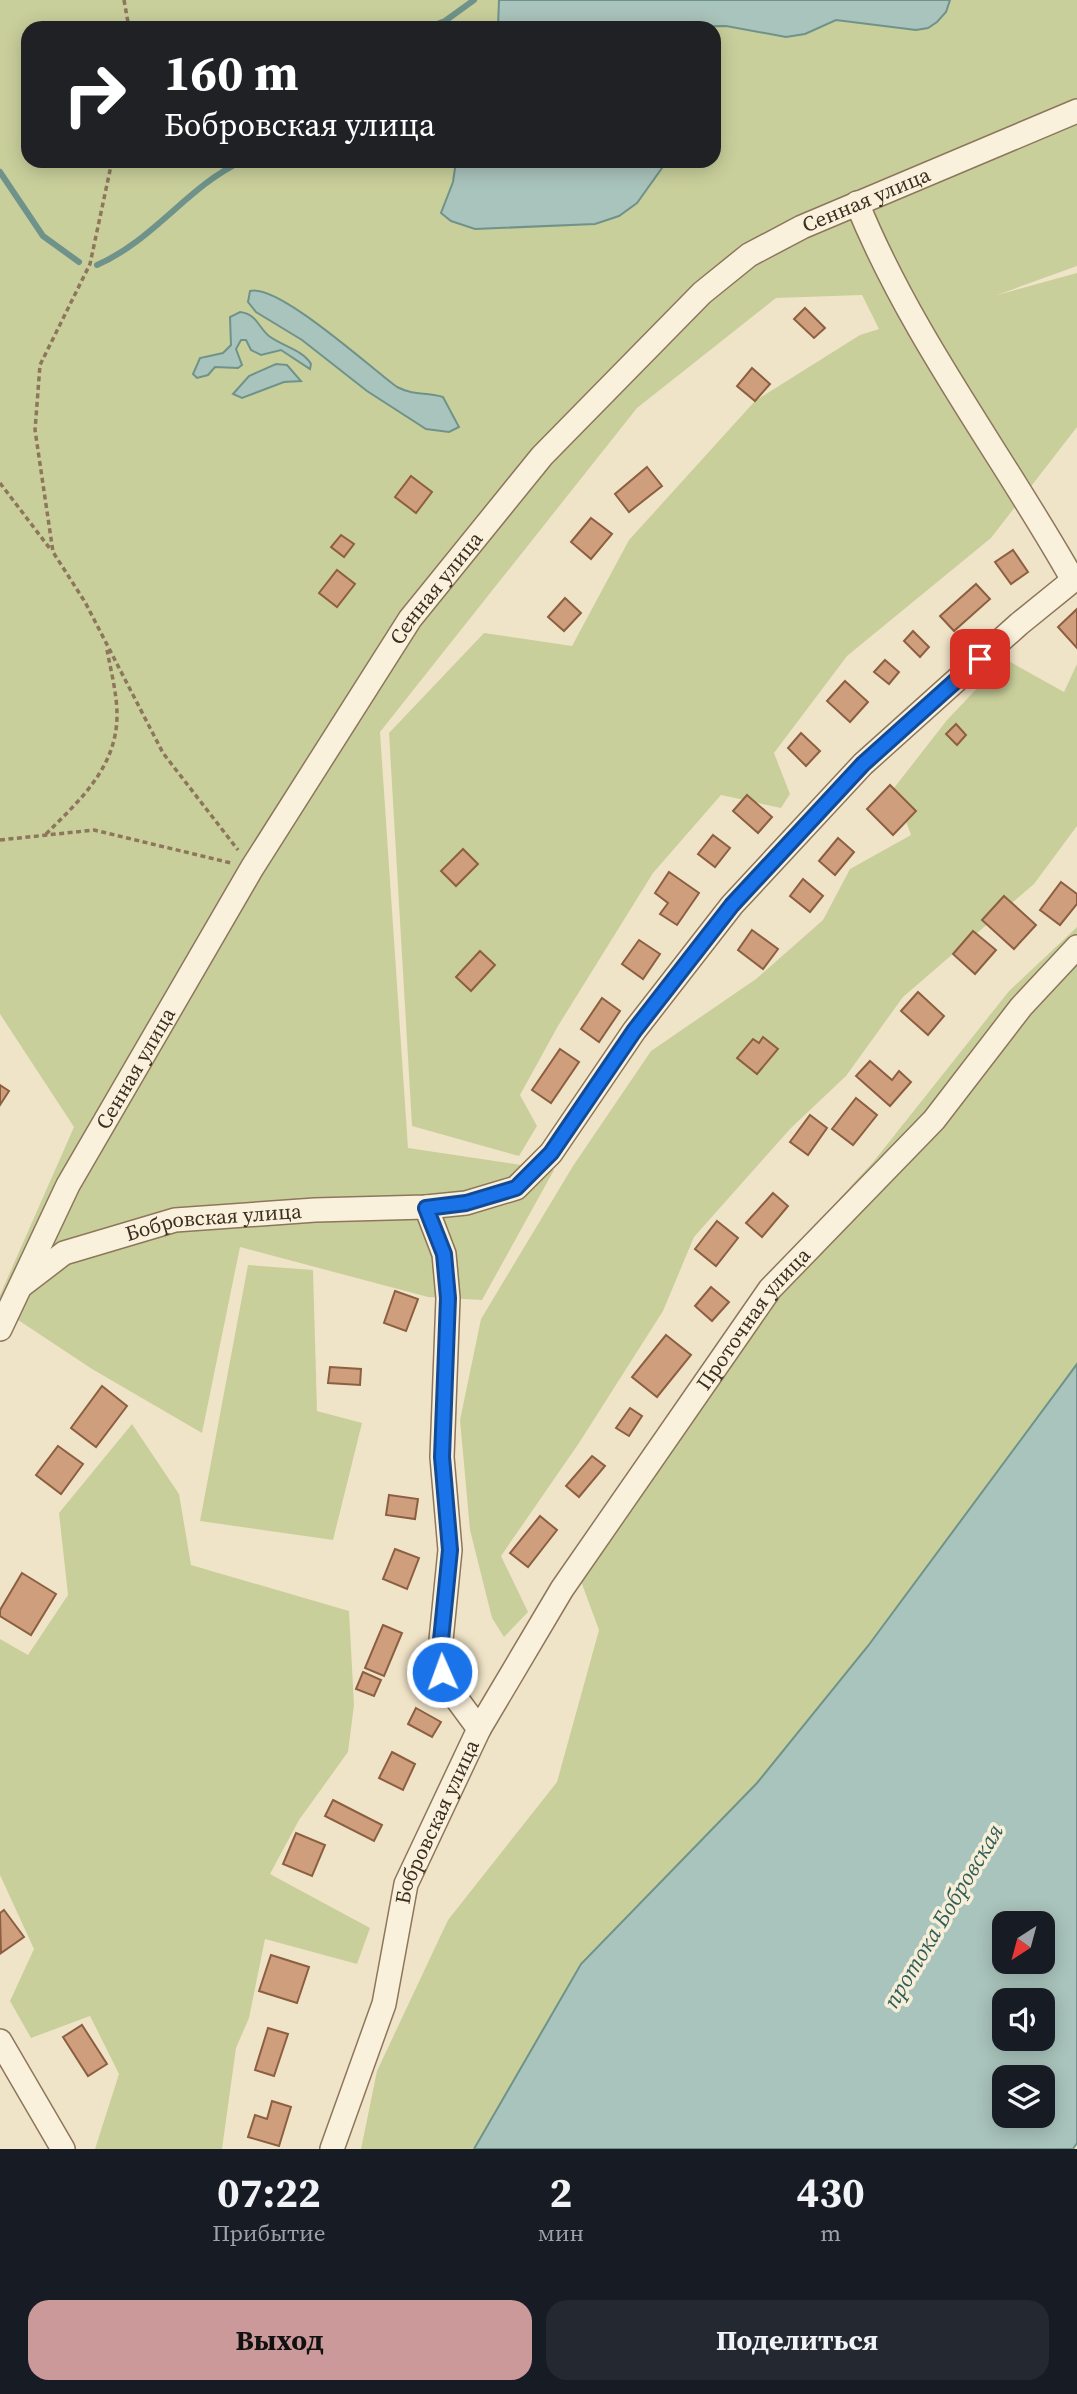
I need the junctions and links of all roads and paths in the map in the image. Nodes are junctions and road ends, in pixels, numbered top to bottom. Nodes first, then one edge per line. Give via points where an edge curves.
1 (124, 0) edge
2 (128, 21) edge
3 (1077, 111) edge
4 (111, 168) edge
5 (857, 203) junction
6 (0, 482) edge
7 (52, 552) junction
8 (1075, 579) edge
9 (107, 644) junction
10 (45, 835) junction
11 (0, 840) edge
12 (251, 868) junction
13 (1077, 947) edge
14 (426, 1208) junction
15 (9, 1294) edge
16 (0, 1329) edge
17 (479, 1729) junction
18 (0, 2041) edge
19 (63, 2149) edge
20 (332, 2149) edge

1 - 2 path
3 - 5 street, Сенная улица
4 - 7 path via 90,264 40,365 35,430
5 - 8 street via 941,369
5 - 12 street, Сенная улица via 749,255 702,293 542,456 410,620
6 - 7 path
7 - 9 path
8 - 14 street, Бобровская улица via 863,764 732,905 634,1031 551,1153 516,1188 466,1203
9 - 10 path via 117,715 111,756 89,790
9 - 12 path via 163,753
10 - 11 path
10 - 12 path via 94,830
12 - 15 street, Сенная улица
13 - 17 street, Проточная улица via 1021,1007 933,1120 770,1289 562,1589
14 - 15 street, Бобровская улица via 174,1220 64,1253
14 - 17 street, Бобровская улица via 444,1254 449,1311 442,1457 450,1550 442,1672
15 - 16 street, Сенная улица
17 - 20 street, Бобровская улица via 406,1884 384,2004
18 - 19 street

